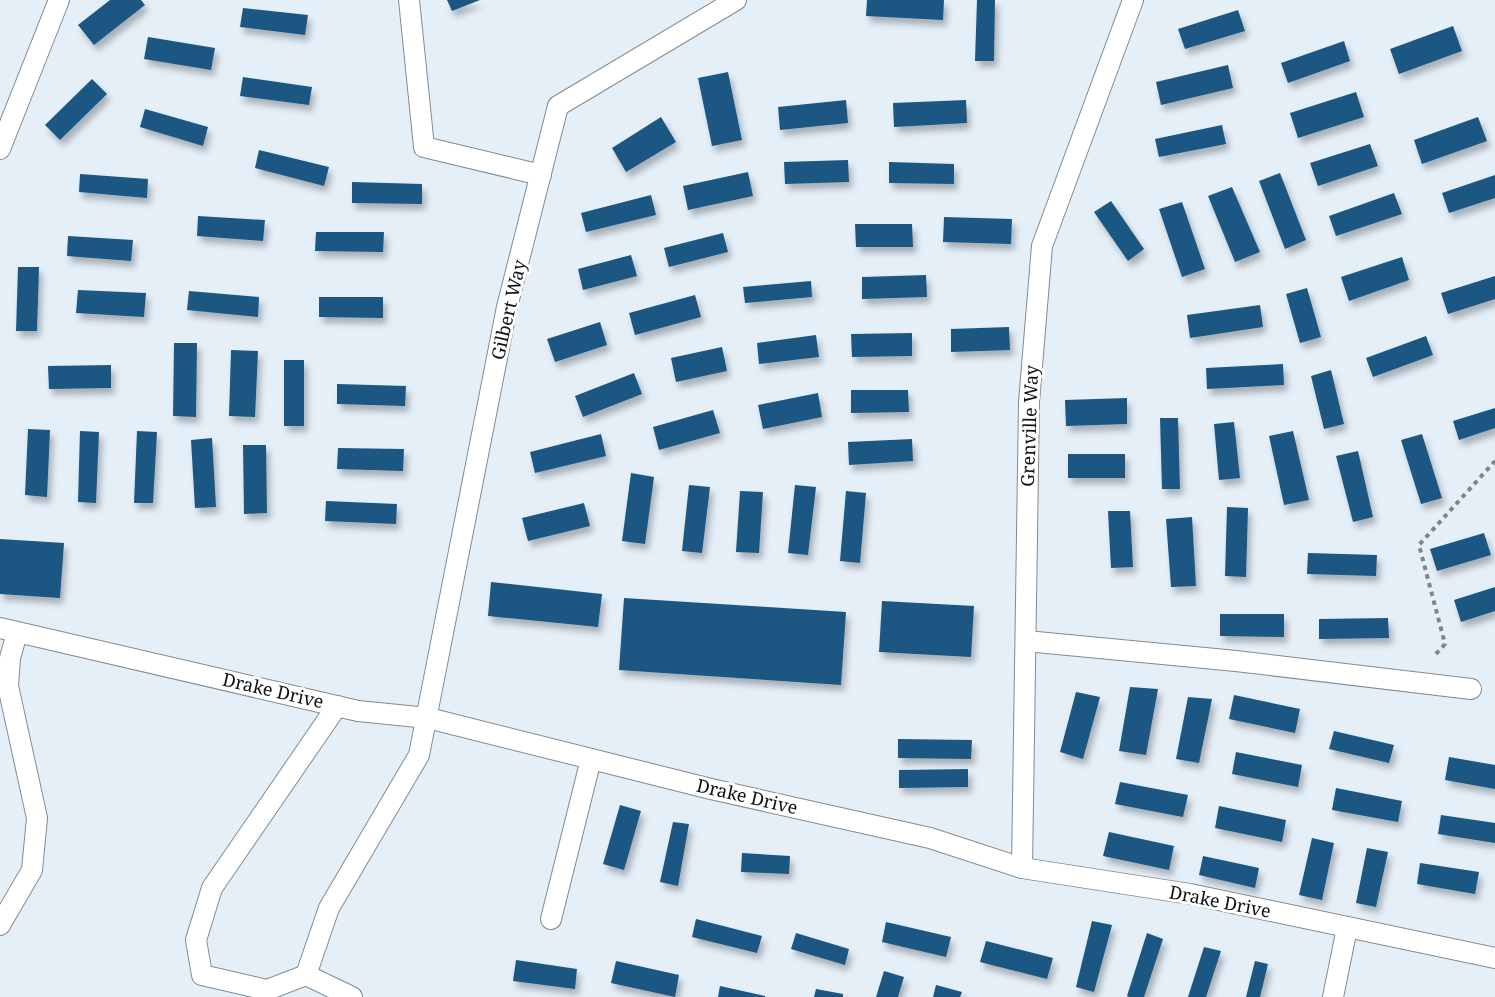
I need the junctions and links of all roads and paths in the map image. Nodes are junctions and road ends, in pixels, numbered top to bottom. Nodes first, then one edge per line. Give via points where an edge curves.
1 (59, 0) edge
2 (409, 0) edge
3 (736, 0) edge
4 (1133, 0) edge
5 (0, 149) edge
6 (541, 175) junction
7 (1495, 460) edge
8 (9, 631) edge
9 (1026, 641) junction
10 (1412, 682) junction
11 (1471, 688) dead end
12 (338, 706) junction
13 (428, 718) junction
14 (591, 759) junction
15 (1022, 868) junction
16 (552, 919) dead end
17 (0, 926) edge
18 (1347, 928) junction
19 (1495, 958) edge
20 (306, 975) junction
21 (352, 997) edge
22 (1334, 997) edge

1 - 5 lane
2 - 6 lane via 424,147
3 - 6 lane, Gilbert Way via 558,106
4 - 9 lane, Grenville Way via 1042,246 1029,402
6 - 13 lane, Gilbert Way via 507,307
7 - 10 path via 1419,545 1445,644
8 - 12 lane, Drake Drive
8 - 17 lane via 8,686 37,818 32,870
9 - 10 lane
9 - 15 lane, Grenville Way
10 - 11 lane
12 - 13 lane, Drake Drive
12 - 20 lane via 212,888 196,940 202,975 267,990
13 - 14 lane, Drake Drive
13 - 20 lane, Gilbert Way via 419,755 329,908
14 - 15 lane, Drake Drive via 930,838
14 - 16 lane
15 - 18 lane, Drake Drive via 1190,894
18 - 19 lane, Drake Drive
18 - 22 lane
20 - 21 lane

